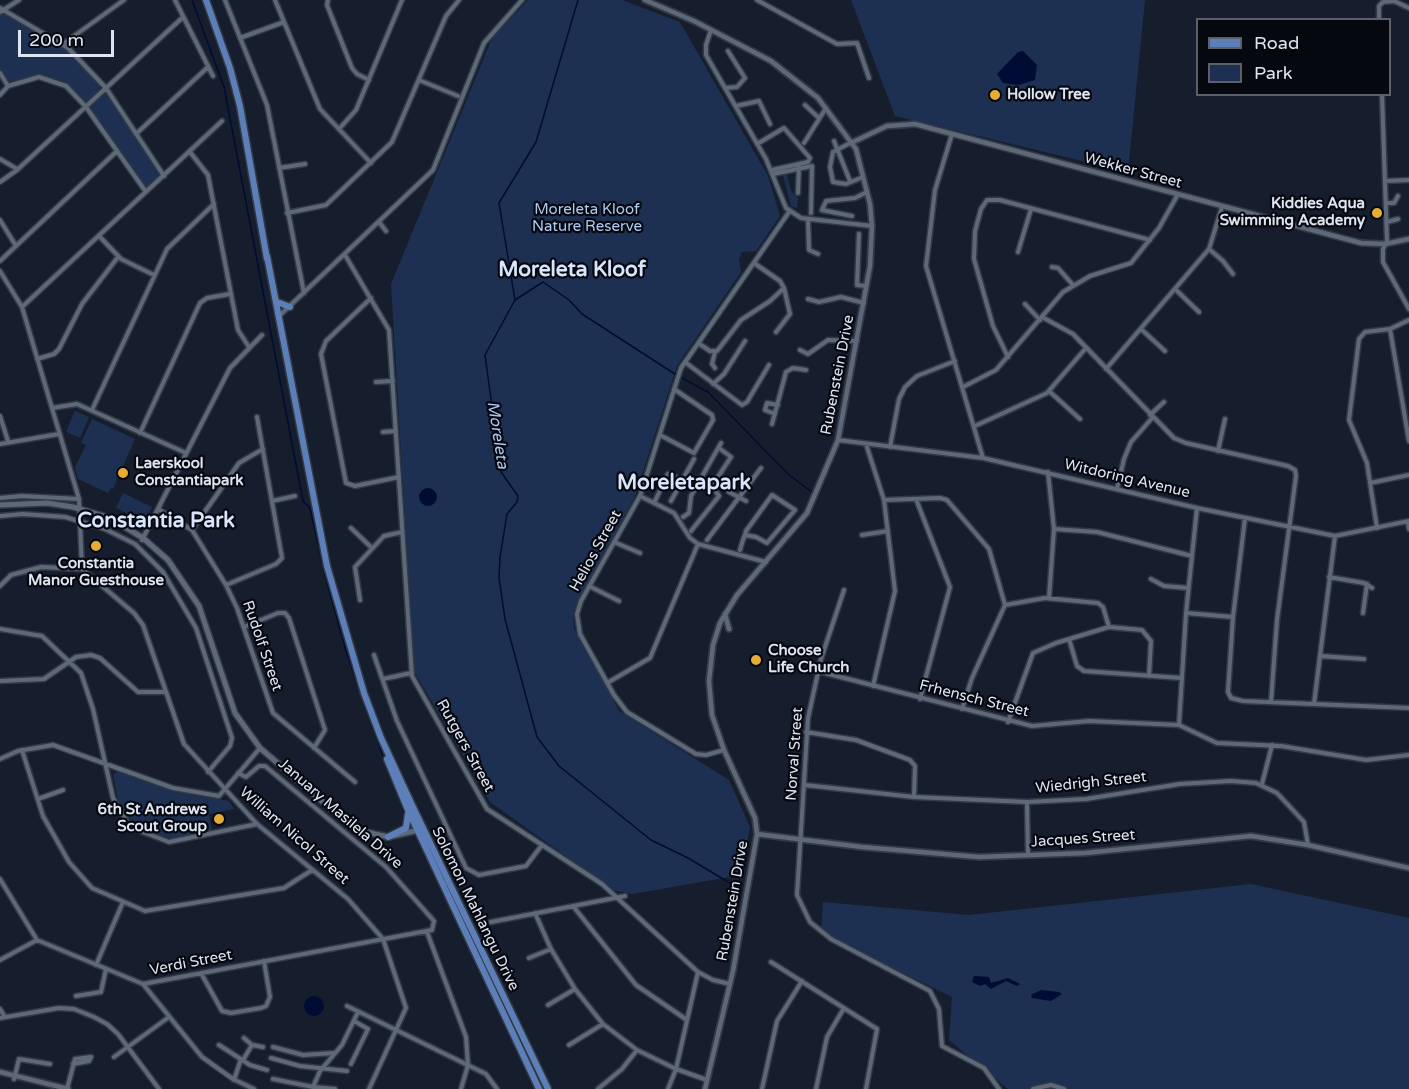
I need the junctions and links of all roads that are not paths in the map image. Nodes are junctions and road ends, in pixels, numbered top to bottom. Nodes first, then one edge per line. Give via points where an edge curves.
1 (19, 0) edge
2 (124, 0) edge
3 (175, 0) edge
4 (206, 0) edge
5 (225, 0) edge
6 (275, 0) edge
7 (328, 0) edge
8 (402, 0) edge
9 (459, 0) edge
10 (522, 0) edge
11 (639, 0) edge
12 (645, 0) edge
13 (758, 0) edge
14 (764, 2) edge
15 (662, 8) junction
16 (1409, 8) edge
17 (1, 10) edge
18 (182, 18) junction
19 (1379, 18) edge
20 (284, 22) junction
21 (711, 30) junction
22 (240, 38) junction
23 (63, 44) junction
24 (728, 51) dead end
25 (208, 67) junction
26 (0, 73) edge
27 (213, 76) dead end
28 (869, 78) dead end
29 (369, 80) junction
30 (419, 80) junction
31 (8, 86) junction
32 (106, 88) junction
33 (725, 88) junction
34 (0, 95) edge
35 (458, 96) dead end
36 (1382, 96) edge
37 (806, 105) dead end
38 (736, 106) junction
39 (86, 107) junction
40 (826, 108) junction
41 (819, 118) junction
42 (222, 121) dead end
43 (770, 124) dead end
44 (339, 129) junction
45 (136, 134) junction
46 (952, 134) junction
47 (834, 141) dead end
48 (853, 142) junction
49 (804, 143) dead end
50 (757, 144) junction
51 (838, 150) junction
52 (117, 151) junction
53 (190, 152) junction
54 (0, 159) edge
55 (370, 163) junction
56 (305, 164) dead end
57 (799, 167) junction
58 (279, 168) junction
59 (17, 170) junction
60 (772, 172) junction
61 (164, 176) junction
62 (864, 177) junction
63 (1409, 180) edge
64 (850, 181) junction
65 (1385, 181) junction
66 (0, 182) edge
67 (146, 192) junction
68 (867, 192) junction
69 (798, 193) dead end
70 (1177, 196) junction
71 (1398, 196) dead end
72 (1386, 203) junction
73 (213, 204) junction
74 (1222, 207) junction
75 (1031, 209) junction
76 (789, 212) junction
77 (287, 213) junction
78 (811, 213) dead end
79 (852, 216) dead end
80 (808, 219) junction
81 (1398, 219) dead end
82 (0, 220) edge
83 (379, 222) junction
84 (1386, 222) junction
85 (872, 226) junction
86 (386, 231) dead end
87 (859, 234) dead end
88 (100, 237) junction
89 (1409, 239) edge
90 (1150, 240) junction
91 (1385, 244) junction
92 (16, 246) junction
93 (1209, 249) junction
94 (1018, 252) dead end
95 (818, 254) dead end
96 (345, 255) junction
97 (267, 256) junction
98 (118, 257) junction
99 (0, 261) edge
100 (754, 263) junction
101 (1052, 267) dead end
102 (0, 271) edge
103 (1233, 274) dead end
104 (154, 275) junction
105 (1073, 285) junction
106 (867, 286) junction
107 (784, 288) junction
108 (1175, 289) junction
109 (230, 294) junction
110 (304, 294) junction
111 (371, 298) junction
112 (808, 299) dead end
113 (278, 302) junction
114 (864, 303) junction
115 (1025, 304) dead end
116 (290, 307) junction
117 (22, 308) junction
118 (1409, 309) edge
119 (1199, 312) dead end
120 (278, 317) junction
121 (1041, 319) junction
122 (1409, 320) edge
123 (1141, 329) junction
124 (1390, 329) junction
125 (776, 332) dead end
126 (262, 335) dead end
127 (745, 341) dead end
128 (857, 341) junction
129 (698, 343) junction
130 (249, 347) junction
131 (1086, 348) junction
132 (800, 350) dead end
133 (1165, 351) dead end
134 (715, 352) junction
135 (1008, 357) junction
136 (37, 359) junction
137 (955, 361) junction
138 (685, 362) junction
139 (769, 365) dead end
140 (716, 368) dead end
141 (1106, 369) junction
142 (806, 370) dead end
143 (393, 381) junction
144 (376, 382) dead end
145 (712, 384) junction
146 (963, 387) junction
147 (674, 389) junction
148 (1049, 391) junction
149 (1164, 402) dead end
150 (778, 405) junction
151 (52, 408) junction
152 (92, 410) junction
153 (775, 414) junction
154 (0, 416) edge
155 (1151, 416) junction
156 (257, 417) dead end
157 (1080, 419) dead end
158 (1226, 421) dead end
159 (772, 424) dead end
160 (975, 426) junction
161 (396, 431) junction
162 (384, 432) dead end
163 (140, 433) junction
164 (59, 434) junction
165 (660, 435) junction
166 (838, 440) junction
167 (8, 441) junction
168 (1409, 441) edge
169 (0, 444) edge
170 (866, 444) junction
171 (890, 447) junction
172 (263, 449) junction
173 (1219, 451) junction
174 (186, 453) junction
175 (983, 458) junction
176 (694, 459) dead end
177 (761, 468) dead end
178 (1048, 472) junction
179 (1409, 475) edge
180 (399, 477) junction
181 (682, 480) junction
182 (700, 480) junction
183 (1370, 483) junction
184 (712, 486) junction
185 (1117, 489) junction
186 (729, 492) dead end
187 (294, 496) dead end
188 (640, 496) junction
189 (739, 497) junction
190 (0, 498) edge
191 (79, 499) junction
192 (916, 499) junction
193 (884, 500) junction
194 (272, 501) junction
195 (671, 501) dead end
196 (746, 501) dead end
197 (654, 503) junction
198 (0, 507) edge
199 (1197, 508) junction
200 (158, 509) junction
201 (82, 510) junction
202 (0, 516) edge
203 (683, 517) dead end
204 (1245, 518) junction
205 (82, 521) junction
206 (1408, 522) edge
207 (1290, 526) junction
208 (351, 528) dead end
209 (1377, 528) junction
210 (1054, 529) junction
211 (1409, 529) edge
212 (192, 530) junction
213 (691, 531) dead end
214 (888, 531) junction
215 (402, 532) junction
216 (745, 535) junction
217 (862, 535) dead end
218 (1335, 536) junction
219 (142, 539) junction
220 (707, 540) dead end
221 (614, 542) junction
222 (698, 544) junction
223 (372, 548) junction
224 (740, 550) dead end
225 (640, 553) dead end
226 (1192, 556) junction
227 (766, 562) junction
228 (82, 569) junction
229 (1329, 577) junction
230 (1151, 579) dead end
231 (1367, 584) junction
232 (226, 585) junction
233 (0, 586) edge
234 (589, 586) junction
235 (1188, 588) junction
236 (1372, 588) dead end
237 (844, 590) dead end
238 (1049, 598) junction
239 (360, 600) dead end
240 (619, 601) dead end
241 (1005, 605) junction
242 (725, 612) junction
243 (1186, 613) junction
244 (1363, 613) dead end
245 (1233, 617) junction
246 (244, 627) junction
247 (1110, 627) junction
248 (0, 629) edge
249 (716, 633) junction
250 (1069, 639) junction
251 (374, 655) dead end
252 (1320, 657) junction
253 (1364, 659) dead end
254 (70, 661) junction
255 (817, 671) junction
256 (411, 673) junction
257 (1149, 676) junction
258 (1181, 678) junction
259 (383, 679) junction
260 (0, 681) edge
261 (607, 683) junction
262 (873, 686) junction
263 (165, 692) junction
264 (920, 699) junction
265 (1271, 702) junction
266 (1314, 704) junction
267 (1409, 708) edge
268 (962, 709) junction
269 (1008, 722) junction
270 (1179, 725) junction
271 (806, 732) junction
272 (381, 738) junction
273 (1272, 746) junction
274 (260, 748) junction
275 (314, 748) junction
276 (22, 750) junction
277 (724, 750) junction
278 (1409, 755) edge
279 (0, 759) edge
280 (105, 763) junction
281 (208, 772) junction
282 (238, 773) junction
283 (355, 782) dead end
284 (1262, 784) junction
285 (805, 785) junction
286 (63, 790) dead end
287 (225, 791) junction
288 (914, 797) junction
289 (38, 800) junction
290 (1027, 802) junction
291 (408, 810) junction
292 (346, 822) junction
293 (257, 824) junction
294 (421, 831) junction
295 (757, 834) junction
296 (388, 837) junction
297 (802, 840) junction
298 (542, 845) junction
299 (1308, 845) junction
300 (1028, 855) junction
301 (1409, 868) edge
302 (312, 870) junction
303 (0, 879) edge
304 (625, 896) dead end
305 (617, 897) junction
306 (123, 902) junction
307 (573, 906) junction
308 (535, 912) junction
309 (491, 922) dead end
310 (427, 932) junction
311 (383, 939) junction
312 (37, 940) junction
313 (551, 949) junction
314 (529, 958) dead end
315 (0, 960) edge
316 (264, 961) junction
317 (771, 962) dead end
318 (96, 965) junction
319 (106, 969) junction
320 (698, 972) junction
321 (201, 973) junction
322 (802, 981) junction
323 (143, 984) junction
324 (730, 984) junction
325 (575, 989) junction
326 (76, 996) dead end
327 (548, 1005) dead end
328 (347, 1006) dead end
329 (844, 1008) junction
330 (0, 1009) edge
331 (358, 1012) junction
332 (2, 1017) edge
333 (169, 1017) junction
334 (687, 1020) junction
335 (354, 1021) junction
336 (603, 1024) junction
337 (397, 1031) junction
338 (244, 1038) dead end
339 (219, 1045) dead end
340 (252, 1045) junction
341 (569, 1045) dead end
342 (128, 1047) junction
343 (263, 1047) dead end
344 (273, 1047) dead end
345 (637, 1050) junction
346 (335, 1053) junction
347 (114, 1057) dead end
348 (271, 1058) dead end
349 (242, 1060) junction
350 (50, 1064) dead end
351 (73, 1064) dead end
352 (351, 1064) dead end
353 (468, 1065) junction
354 (323, 1068) junction
355 (676, 1069) junction
356 (267, 1070) dead end
357 (346, 1071) dead end
358 (0, 1073) edge
359 (14, 1078) junction
360 (273, 1079) dead end
361 (234, 1080) junction
362 (707, 1080) junction
363 (245, 1087) edge
364 (314, 1087) junction
365 (60, 1089) edge
366 (67, 1089) edge
367 (159, 1089) edge
368 (254, 1089) edge
369 (335, 1089) edge
370 (369, 1089) edge
371 (461, 1089) edge
372 (497, 1089) edge
373 (539, 1089) edge
374 (548, 1089) edge
375 (598, 1089) edge
376 (668, 1089) edge
377 (704, 1089) edge
378 (762, 1089) edge
379 (816, 1089) edge
380 (866, 1089) edge
381 (999, 1089) edge
382 (1034, 1089) edge
383 (1064, 1089) edge

1 - 17 street
2 - 23 street
3 - 18 street
4 - 97 main road, Solomon Mahlangu Drive via 231,68
5 - 22 street
6 - 20 street
7 - 29 street via 328,9 354,72
8 - 29 street
9 - 30 street via 446,15
10 - 83 street via 484,43 433,170
11 - 15 street, Rubenstein Drive
12 - 15 street, Rubenstein Drive
13 - 14 street
14 - 28 street via 837,44 857,43
15 - 21 street, Rubenstein Drive
16 - 19 street via 1394,2 1380,4
17 - 23 street
18 - 25 street
18 - 32 street
20 - 22 street
20 - 44 street via 317,105
21 - 33 street via 705,51
21 - 40 street, Rubenstein Drive via 781,68
22 - 58 street via 266,101
23 - 32 street
24 - 33 street via 745,78 737,87
25 - 27 street
25 - 45 street
26 - 31 street
29 - 44 street via 356,110
30 - 35 street
30 - 55 street via 395,138
31 - 34 street
31 - 39 street via 44,78 64,85
32 - 39 street
32 - 45 street
33 - 38 street
36 - 65 street
37 - 41 street
38 - 43 street via 760,101
38 - 50 street
39 - 52 street
39 - 59 street
40 - 41 street
40 - 48 street, Rubenstein Drive
41 - 49 street
42 - 53 street
44 - 55 street
45 - 61 street
46 - 48 street, Wekker Street via 902,123
46 - 70 street, Wekker Street
46 - 137 street via 935,190 926,263
47 - 51 street
48 - 51 street
48 - 62 street, Rubenstein Drive
50 - 60 street
50 - 60 street via 784,128 810,158 808,162
51 - 64 street
51 - 64 street via 833,152 830,162 833,182
52 - 67 street
52 - 92 street
53 - 61 street
53 - 73 street via 207,173
54 - 59 street
55 - 77 street via 323,207
56 - 58 street
57 - 60 street
57 - 69 street
57 - 78 street via 813,168
58 - 77 street
59 - 66 street
60 - 76 street
61 - 67 street
62 - 64 street
62 - 68 street, Rubenstein Drive
63 - 65 street
65 - 72 street
67 - 88 street
68 - 79 street via 855,198 826,201 822,210
68 - 85 street, Rubenstein Drive
70 - 74 street, Wekker Street
70 - 90 street
71 - 72 street via 1394,203
72 - 84 street
73 - 104 street via 168,247
73 - 109 street
74 - 91 street, Wekker Street via 1361,243
74 - 93 street
75 - 90 street
75 - 94 street
75 - 135 street via 989,199 981,209 975,231 974,259 993,326
76 - 80 street
76 - 100 street, Helios Street
77 - 110 street
80 - 85 street
80 - 95 street via 809,249
81 - 84 street
82 - 92 street
83 - 86 street
83 - 96 street
84 - 91 street
85 - 106 street, Rubenstein Drive
87 - 106 street via 857,285
88 - 98 street
88 - 117 street
89 - 91 street, Wekker Street
90 - 105 street via 1131,263
91 - 118 street via 1384,266
92 - 99 street
93 - 103 street
93 - 108 street
96 - 110 street
96 - 111 street, Rutgers Street
97 - 113 main road, Solomon Mahlangu Drive
97 - 120 main road, Solomon Mahlangu Drive
98 - 104 street
98 - 136 street via 82,304 59,349
100 - 107 street
100 - 129 street, Helios Street
101 - 105 street via 1058,268
102 - 117 street
104 - 152 street
105 - 121 street via 1059,295
106 - 114 street, Rubenstein Drive
107 - 125 street via 790,314
107 - 134 street via 741,320
108 - 119 street
108 - 123 street
109 - 130 street via 239,334
109 - 163 street via 200,303
110 - 116 street
111 - 143 street, Rutgers Street via 389,330
111 - 180 street via 326,341 321,354 344,479 355,486
112 - 114 street via 819,302 841,297
113 - 116 main road
113 - 120 main road, Solomon Mahlangu Drive
114 - 128 street, Rubenstein Drive
115 - 121 street
116 - 120 street
117 - 136 street
120 - 272 main road, Solomon Mahlangu Drive via 332,587
121 - 131 street via 1071,332
121 - 135 street
122 - 124 street
123 - 133 street
123 - 141 street
124 - 168 street
124 - 183 street via 1365,333 1358,342 1349,420 1363,451
126 - 130 street
127 - 145 street via 724,374
128 - 132 street via 828,340 808,354
128 - 166 street, Rubenstein Drive
129 - 134 street
129 - 138 street, Helios Street
130 - 174 street via 230,368
131 - 141 street
131 - 148 street
134 - 140 street via 712,365
135 - 146 street via 988,376
136 - 151 street
137 - 146 street
137 - 171 street via 917,376 905,387
138 - 145 street
138 - 147 street, Helios Street
139 - 145 street via 744,405
141 - 155 street
142 - 150 street via 793,368 786,372
143 - 144 street
143 - 161 street, Rutgers Street
146 - 160 street
147 - 165 street, Helios Street
147 - 165 street via 713,418 694,453
148 - 157 street
148 - 160 street
149 - 155 street
150 - 153 street
150 - 153 street via 767,403 765,410
151 - 152 street via 73,403
151 - 164 street
152 - 163 street
153 - 159 street
154 - 167 street
155 - 173 street via 1178,441
155 - 185 street via 1133,438
156 - 172 street
158 - 173 street
160 - 175 street
161 - 162 street
161 - 180 street, Rutgers Street
163 - 174 street
164 - 167 street
164 - 191 street
165 - 188 street, Helios Street
166 - 170 street, Witdoring Avenue
166 - 227 street, Rubenstein Drive via 807,513
167 - 169 street
170 - 171 street, Witdoring Avenue
170 - 193 street
171 - 175 street, Witdoring Avenue
172 - 194 street
172 - 212 street via 239,463
173 - 207 street via 1295,470
174 - 200 street
175 - 178 street, Witdoring Avenue
176 - 181 street
177 - 189 street
178 - 185 street, Witdoring Avenue
178 - 210 street
179 - 183 street
180 - 215 street, Rutgers Street
181 - 195 street
181 - 197 street via 668,474
182 - 184 street
182 - 184 street via 720,445 731,457
182 - 203 street via 691,496 689,513
183 - 209 street
184 - 213 street via 719,496
185 - 199 street, Witdoring Avenue
186 - 189 street
187 - 194 street
188 - 197 street
188 - 221 street, Helios Street
189 - 196 street
189 - 220 street
190 - 191 street
191 - 201 street
192 - 193 street
192 - 241 street via 945,498 988,548
192 - 264 street via 951,587
193 - 214 street
194 - 232 street via 281,560
197 - 222 street via 676,515
198 - 201 main road, January Masilela Drive via 47,503
199 - 204 street, Witdoring Avenue
199 - 226 street
200 - 212 street, Rudolf Street
200 - 219 street
201 - 205 street
201 - 219 main road, January Masilela Drive via 119,522
202 - 205 street via 27,514
204 - 207 street, Witdoring Avenue
204 - 245 street
205 - 228 street
205 - 281 street via 119,535 143,551 166,576 192,619 232,738
206 - 209 street, Witdoring Avenue
206 - 211 street
207 - 218 street, Witdoring Avenue
207 - 265 street
208 - 223 street
209 - 218 street, Witdoring Avenue
210 - 226 street via 1097,532
210 - 238 street
212 - 232 street, Rudolf Street
214 - 217 street
214 - 262 street via 895,594
215 - 223 street via 384,536
215 - 256 street, Rutgers Street
216 - 216 street via 772,495 795,510 767,543
216 - 224 street
218 - 229 street
219 - 274 main road, January Masilela Drive via 165,557 199,606 236,713
221 - 225 street
221 - 234 street, Helios Street
222 - 227 street
222 - 261 street via 650,658
223 - 239 street via 354,568
226 - 235 street
227 - 242 street, Rubenstein Drive
228 - 233 street via 43,566 11,575
228 - 263 street, William Nicol Street via 140,619
229 - 231 street
229 - 252 street
230 - 235 street via 1164,586
231 - 236 street
231 - 244 street
232 - 246 street, Rudolf Street
234 - 240 street
234 - 261 street, Helios Street via 578,608 577,625
235 - 243 street
237 - 255 street, Norval Street
238 - 241 street
238 - 247 street via 1101,604
241 - 268 street
242 - 249 street, Rubenstein Drive
242 - 249 street via 729,629 722,628
243 - 245 street
243 - 258 street
245 - 265 street via 1228,692 1233,700
246 - 275 street, Rudolf Street via 271,710
246 - 275 street via 278,613 287,615 326,730
247 - 250 street
247 - 257 street via 1138,629 1148,634
248 - 254 street via 42,636
249 - 277 street, Rubenstein Drive via 709,692
250 - 257 street via 1081,670
250 - 269 street via 1033,653
251 - 259 street
252 - 253 street
252 - 266 street
254 - 260 street via 44,679
254 - 263 street via 95,656 138,692
254 - 280 street via 83,676
255 - 262 street, Frhensch Street
255 - 271 street, Norval Street
256 - 259 street
256 - 298 street, Rutgers Street via 484,805
257 - 258 street
258 - 270 street
259 - 298 street via 397,721 466,868 478,875 526,867
261 - 277 street, Helios Street via 632,716 691,752 703,755
262 - 264 street, Frhensch Street
263 - 281 street, William Nicol Street via 181,740
264 - 268 street, Frhensch Street
265 - 266 street
266 - 267 street
268 - 269 street, Frhensch Street
269 - 270 street, Frhensch Street via 1039,727 1089,721
270 - 273 street, Frhensch Street via 1212,742
271 - 285 street, Norval Street
271 - 288 street via 856,740 910,760 915,766
272 - 291 main road, Solomon Mahlangu Drive
272 - 294 main road, Solomon Mahlangu Drive
273 - 278 street, Frhensch Street via 1366,760
273 - 284 street
274 - 282 street
274 - 292 main road, January Masilela Drive
275 - 283 street, Rudolf Street
276 - 279 street
276 - 280 street via 53,745
276 - 289 street
277 - 295 street, Rubenstein Drive via 755,818
280 - 287 street via 179,790 216,796
280 - 293 street via 114,801 127,824 162,841
281 - 287 street, William Nicol Street
282 - 287 street
282 - 310 street, January Masilela Drive via 246,777 259,765 265,766 371,854 434,921 434,927
284 - 290 street, Wiedrigh Street via 1206,782 1086,799
284 - 299 street via 1277,793 1304,822
285 - 288 street, Wiedrigh Street
285 - 297 street, Norval Street
286 - 289 street
287 - 293 street, William Nicol Street
288 - 290 street, Wiedrigh Street
289 - 306 street via 47,824 82,878 96,891
290 - 300 street
291 - 294 main road, Solomon Mahlangu Drive
291 - 296 main road via 406,828
292 - 294 main road, January Masilela Drive via 377,839 400,838
292 - 296 main road, January Masilela Drive via 369,834
293 - 302 street, William Nicol Street
294 - 296 main road, January Masilela Drive
294 - 373 main road, Solomon Mahlangu Drive
294 - 374 main road, Solomon Mahlangu Drive
295 - 297 street, Jacques Street
295 - 324 street, Rubenstein Drive
297 - 300 street, Jacques Street via 948,855
297 - 381 street, Norval Street via 796,890 810,922 845,949 930,991 939,1009 942,1046 984,1068
298 - 305 street, Rutgers Street
299 - 300 street, Jacques Street via 1251,836
299 - 301 street, Jacques Street
302 - 306 street via 284,888 163,910 149,912
302 - 311 street, William Nicol Street via 353,904
303 - 312 street
304 - 305 street
305 - 307 street
305 - 320 street, Rutgers Street
306 - 318 street
307 - 308 street
307 - 334 street via 636,985
308 - 309 street
308 - 313 street
310 - 311 street, Verdi Street
310 - 353 street via 461,1017
311 - 316 street, Verdi Street
311 - 337 street, William Nicol Street via 406,1006
312 - 315 street
312 - 318 street, Verdi Street
313 - 314 street
313 - 325 street
316 - 321 street, Verdi Street
316 - 321 street via 270,998 261,1008 222,1011
317 - 322 street
318 - 319 street, Verdi Street
319 - 323 street, Verdi Street
319 - 326 street via 101,992
320 - 324 street, Rutgers Street
320 - 334 street
321 - 323 street, Verdi Street
322 - 329 street
322 - 378 street via 777,1022
323 - 333 street
324 - 362 street, Rubenstein Drive
325 - 327 street
325 - 336 street
328 - 331 street
329 - 379 street via 827,1037
329 - 380 street via 877,1029
330 - 332 street
331 - 335 street
331 - 337 street
332 - 342 street via 50,1008 74,1009 107,1023
333 - 342 street
333 - 361 street via 202,1057
334 - 355 street
335 - 346 street
335 - 352 street via 368,1029
336 - 341 street
336 - 345 street
337 - 353 street
337 - 370 street, William Nicol Street
338 - 340 street
339 - 349 street
340 - 343 street
340 - 349 street
342 - 347 street
342 - 367 street
344 - 346 street via 303,1055
345 - 355 street
345 - 375 street
346 - 354 street
348 - 354 street
349 - 356 street
349 - 361 street
350 - 359 street via 19,1060
351 - 366 street
353 - 371 street
353 - 372 street via 486,1074
354 - 357 street
354 - 364 street
355 - 362 street
355 - 376 street
358 - 359 street
359 - 365 street
359 - 366 street
360 - 364 street
361 - 363 street
362 - 377 street, Rubenstein Drive
363 - 368 street
364 - 369 street
382 - 383 street via 1051,1085

